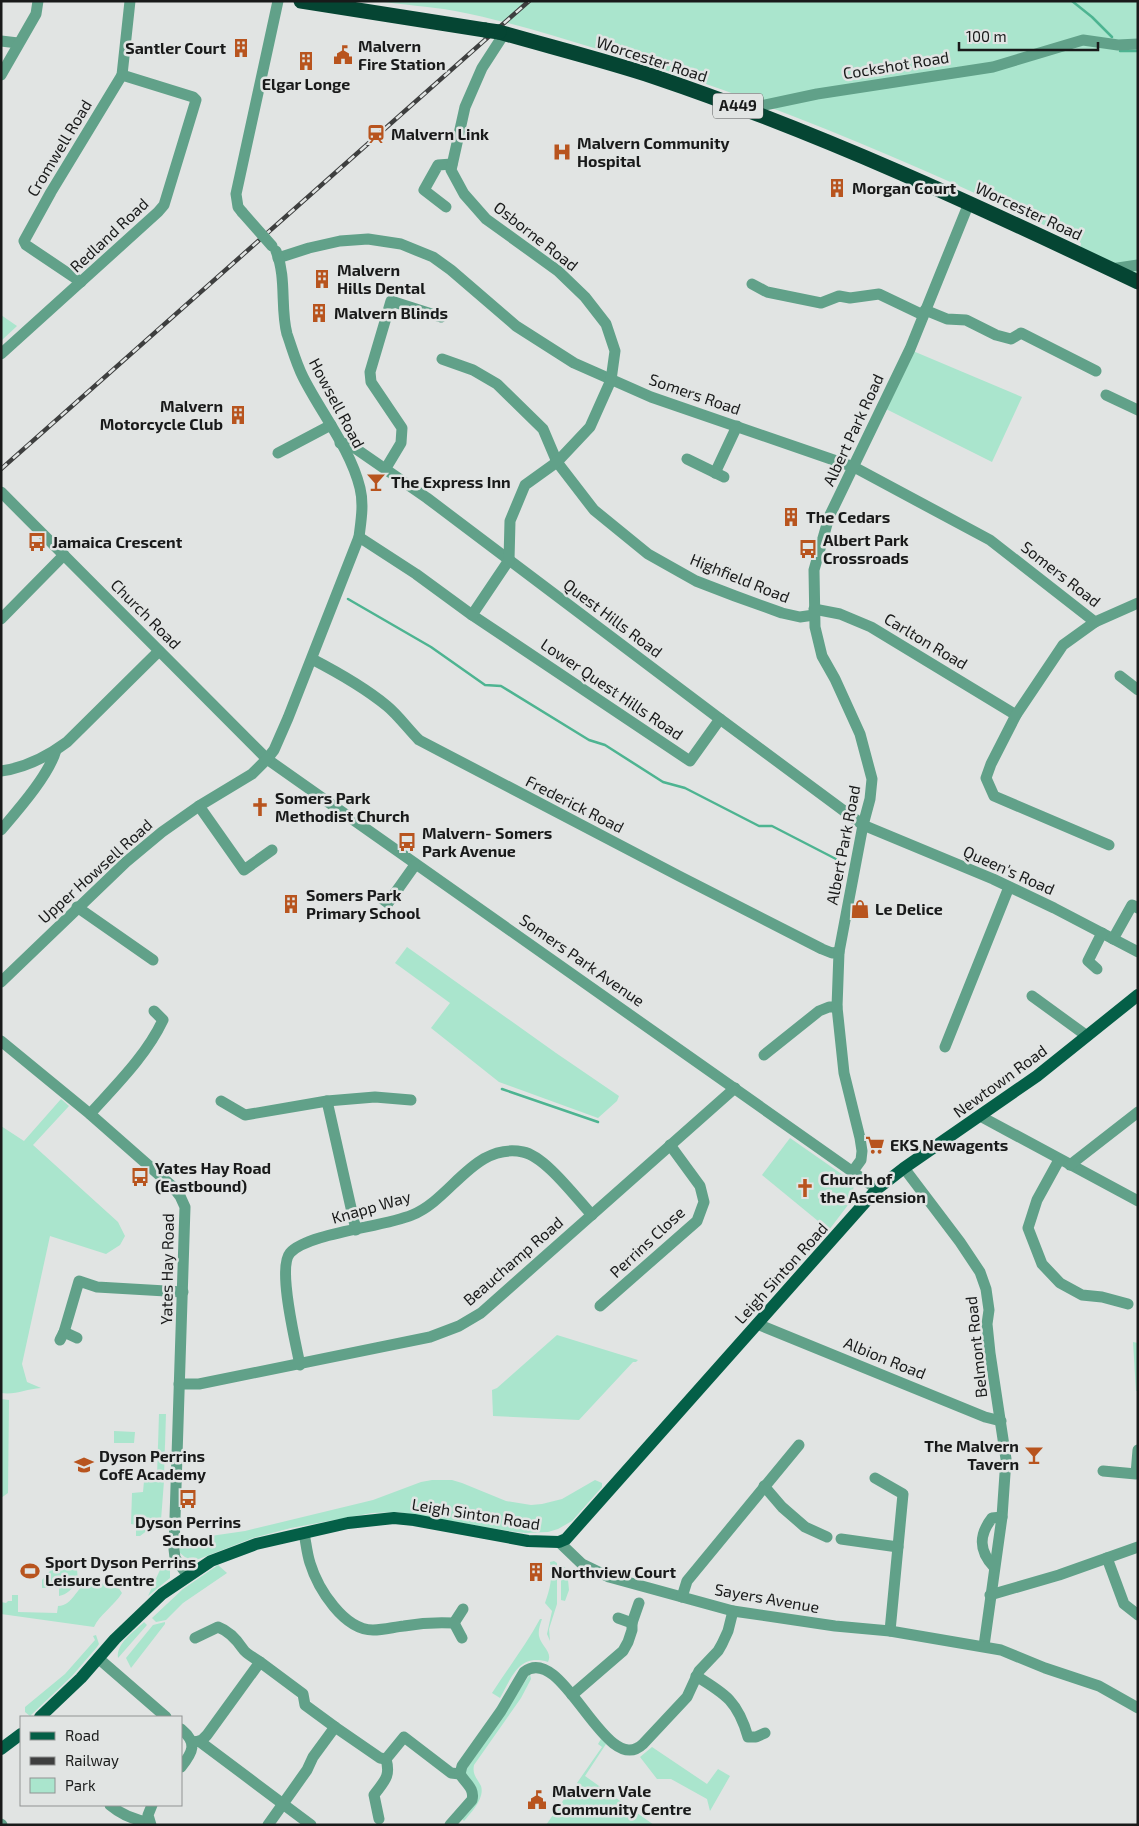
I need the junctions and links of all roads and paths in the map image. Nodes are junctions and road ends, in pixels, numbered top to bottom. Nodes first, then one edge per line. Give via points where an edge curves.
1 (38, 1) edge
2 (130, 1) edge
3 (278, 1) edge
4 (301, 1) edge
5 (496, 32) junction
6 (1, 41) edge
7 (18, 43) junction
8 (1138, 44) edge
9 (1, 75) edge
10 (122, 76) junction
11 (746, 110) junction
12 (452, 164) junction
13 (969, 203) junction
14 (446, 207) dead end
15 (278, 258) junction
16 (1138, 265) edge
17 (1111, 269) junction
18 (81, 282) junction
19 (1138, 282) edge
20 (752, 284) dead end
21 (924, 312) junction
22 (441, 317) dead end
23 (1, 354) edge
24 (442, 359) dead end
25 (1096, 371) dead end
26 (611, 380) junction
27 (1106, 395) dead end
28 (1138, 410) edge
29 (331, 425) junction
30 (737, 426) junction
31 (340, 443) junction
32 (278, 453) dead end
33 (687, 459) dead end
34 (557, 462) junction
35 (854, 467) junction
36 (386, 468) junction
37 (1, 492) edge
38 (359, 537) junction
39 (64, 555) junction
40 (509, 560) junction
41 (1138, 603) edge
42 (814, 612) junction
43 (472, 615) junction
44 (1, 619) edge
45 (1096, 622) junction
46 (159, 651) junction
47 (312, 659) junction
48 (1120, 676) dead end
49 (1138, 690) edge
50 (1016, 714) junction
51 (720, 719) junction
52 (56, 750) junction
53 (267, 759) junction
54 (1, 771) edge
55 (199, 806) junction
56 (863, 825) junction
57 (1, 830) edge
58 (1105, 840) dead end
59 (272, 850) dead end
60 (415, 865) junction
61 (1009, 886) junction
62 (380, 897) dead end
63 (77, 908) junction
64 (1138, 908) edge
65 (1102, 933) junction
66 (1113, 939) junction
67 (839, 952) junction
68 (1138, 952) edge
69 (153, 960) dead end
70 (1097, 969) dead end
71 (1, 982) edge
72 (1138, 995) edge
73 (1032, 996) dead end
74 (837, 1007) junction
75 (154, 1011) dead end
76 (1087, 1036) junction
77 (1, 1042) edge
78 (945, 1047) dead end
79 (764, 1055) dead end
80 (735, 1088) junction
81 (221, 1100) dead end
82 (411, 1100) dead end
83 (327, 1101) junction
84 (1138, 1112) edge
85 (90, 1114) junction
86 (980, 1116) junction
87 (670, 1145) junction
88 (1059, 1160) junction
89 (1070, 1165) junction
90 (904, 1168) junction
91 (853, 1171) junction
92 (877, 1189) junction
93 (1138, 1201) edge
94 (592, 1215) junction
95 (356, 1230) junction
96 (183, 1292) junction
97 (1128, 1304) dead end
98 (600, 1306) dead end
99 (757, 1324) junction
100 (76, 1338) dead end
101 (300, 1364) junction
102 (179, 1384) junction
103 (1001, 1421) junction
104 (799, 1445) dead end
105 (1138, 1450) edge
106 (1103, 1471) dead end
107 (875, 1478) dead end
108 (764, 1486) junction
109 (304, 1533) junction
110 (827, 1536) dead end
111 (841, 1538) dead end
112 (559, 1542) junction
113 (898, 1547) junction
114 (1138, 1547) edge
115 (1107, 1558) junction
116 (188, 1576) junction
117 (990, 1596) junction
118 (682, 1597) junction
119 (639, 1603) dead end
120 (463, 1609) dead end
121 (733, 1611) junction
122 (1138, 1615) edge
123 (618, 1618) dead end
124 (454, 1623) junction
125 (632, 1624) junction
126 (890, 1631) junction
127 (195, 1638) dead end
128 (462, 1638) dead end
129 (984, 1646) junction
130 (98, 1658) junction
131 (260, 1662) junction
132 (696, 1676) junction
133 (572, 1695) junction
134 (1138, 1708) edge
135 (41, 1716) edge
136 (165, 1716) edge
137 (335, 1728) junction
138 (182, 1731) edge
139 (765, 1733) dead end
140 (20, 1735) edge
141 (196, 1742) junction
142 (1, 1749) edge
143 (386, 1759) junction
144 (182, 1766) edge
145 (460, 1774) junction
146 (283, 1803) junction
147 (111, 1806) edge
148 (152, 1806) edge
149 (379, 1819) dead end
150 (150, 1823) edge
151 (268, 1825) edge
152 (311, 1825) edge
153 (450, 1825) edge

1 - 7 street via 36,14
2 - 10 street, Cromwell Road
3 - 15 street, Howsell Road, bridge via 236,194 238,207 272,246
4 - 5 highway, Worcester Road / A449
5 - 11 highway, Worcester Road / A449 via 602,60
5 - 12 street via 465,107
6 - 7 street
7 - 9 street
8 - 11 street, Cockshot Road via 1083,40 993,67 817,94
10 - 18 street, Cromwell Road via 24,242
10 - 18 street, Redland Road via 193,97 196,103 162,208
11 - 13 highway, Worcester Road / A449
12 - 14 street via 438,165 424,190
12 - 26 street, Osborne Road via 451,170 464,194 486,219 558,271 586,297 606,324 615,351
13 - 17 highway, Worcester Road / A449
13 - 21 street, Albert Park Road
15 - 26 street, Somers Road via 340,241 368,239 401,244 451,270 516,326 574,363
15 - 29 street, Howsell Road via 286,330 302,376
16 - 17 street
17 - 19 highway, Worcester Road / A449
18 - 23 street, Redland Road
20 - 21 street via 767,292 821,303 839,296 850,298 879,294
21 - 25 street via 947,319 966,320 1011,340 1021,333
21 - 35 street, Albert Park Road
22 - 36 street via 392,301 370,372 371,382 402,428 402,443
24 - 34 street, Highfield Road via 473,370 497,384 543,430
26 - 30 street, Somers Road
26 - 34 street, Osborne Road via 590,427
27 - 28 street
29 - 31 street, Howsell Road
29 - 32 street
30 - 33 street via 719,475
30 - 35 street, Somers Road
31 - 36 street, Quest Hills Road via 349,444
31 - 38 street, Howsell Road via 360,489 363,513
34 - 40 street, Osborne Road via 525,485 510,521
34 - 42 street, Highfield Road via 594,510 648,554 696,581 782,613 800,617
35 - 42 street, Albert Park Road via 829,517 818,550 814,570
35 - 45 street, Somers Road via 990,540
36 - 40 street, Quest Hills Road
37 - 39 street, Church Road
38 - 43 street, Lower Quest Hills Road
38 - 47 street, Howsell Road
39 - 44 street
39 - 46 street, Church Road
40 - 43 street
40 - 51 street, Quest Hills Road
41 - 45 street
42 - 50 street, Carlton Road via 840,614 871,627
42 - 56 street, Albert Park Road via 822,656 851,714 868,760 872,779
43 - 51 street, Lower Quest Hills Road via 690,761
45 - 50 street via 1063,645
46 - 52 street
46 - 53 street, Church Road
47 - 53 street, Howsell Road via 274,750
47 - 67 street, Frederick Road via 363,687 390,708 419,740 822,949
48 - 49 street
50 - 58 street via 986,778 994,796
51 - 56 street, Quest Hills Road
52 - 54 street
52 - 57 street via 54,759 26,801
53 - 55 street, Upper Howsell Road via 252,774
53 - 60 street, Somers Park Avenue
55 - 59 street via 244,870
55 - 63 street, Upper Howsell Road via 126,862
56 - 61 street, Queen's Road
56 - 67 street, Albert Park Road
60 - 62 street via 388,903
60 - 80 street, Somers Park Avenue
61 - 65 street, Queen's Road
61 - 78 street
63 - 69 street
63 - 71 street, Upper Howsell Road
64 - 66 street via 1132,905
65 - 66 street, Queen's Road
65 - 70 street via 1083,959
66 - 68 street, Queen's Road
67 - 74 street, Albert Park Road
72 - 76 main road, Newtown Road
73 - 76 street
74 - 79 street via 819,1011 781,1048
74 - 91 street, Albert Park Road via 844,1073 862,1151 861,1160
75 - 85 street via 168,1022
76 - 86 main road, Newtown Road
77 - 85 street, Yates Hay Road
80 - 87 street, Beauchamp Road
80 - 91 street, Somers Park Avenue
81 - 83 street via 245,1115
82 - 83 street via 375,1097
83 - 95 street
84 - 89 street
85 - 96 street, Yates Hay Road via 180,1196 185,1208
86 - 88 street
86 - 90 main road, Newtown Road
87 - 94 street, Beauchamp Road
87 - 98 street, Perrins Close via 700,1186 704,1202 697,1221
88 - 89 street
88 - 97 street via 1037,1200 1028,1228 1042,1264 1060,1283 1082,1295
89 - 93 street
90 - 92 main road, Newtown Road
90 - 103 street, Belmont Road via 980,1272 989,1310 990,1353
91 - 92 street, Somers Park Avenue
92 - 99 main road, Leigh Sinton Road
94 - 95 street, Knapp Way via 541,1160 524,1152 505,1150 486,1156 432,1204 413,1215
94 - 101 street, Beauchamp Road via 481,1313 458,1326 430,1337
95 - 101 street, Knapp Way via 306,1244 290,1254 284,1280
96 - 100 street via 97,1287 80,1277 62,1336
96 - 102 street, Yates Hay Road
99 - 103 street, Albion Road
99 - 112 main road, Leigh Sinton Road via 572,1533
101 - 102 street, Beauchamp Road via 199,1384
102 - 116 street, Yates Hay Road via 174,1549 175,1558
103 - 117 street, Belmont Road via 1006,1459 1002,1517
104 - 108 street
105 - 106 street via 1136,1474
107 - 113 street via 903,1494
108 - 110 street via 782,1508 805,1527
108 - 118 street via 687,1581
109 - 112 main road, Leigh Sinton Road via 348,1523 394,1518 528,1541
109 - 116 main road, Leigh Sinton Road via 235,1551
109 - 124 street via 316,1579 326,1597 354,1624 371,1630 421,1623
111 - 113 street
112 - 118 street, Sayers Avenue via 582,1564 595,1571
113 - 126 street
114 - 115 street
115 - 117 street
115 - 122 street via 1124,1604
116 - 130 main road, Leigh Sinton Road via 152,1604
117 - 129 street, Belmont Road
118 - 121 street, Sayers Avenue
119 - 125 street
120 - 124 street
121 - 126 street, Sayers Avenue
121 - 132 street via 722,1644
123 - 125 street
124 - 128 street
125 - 133 street via 623,1651
126 - 129 street, Sayers Avenue
127 - 131 street via 218,1628 224,1630
129 - 134 street, Sayers Avenue via 1087,1681
130 - 135 main road, Leigh Sinton Road
130 - 136 street
131 - 137 street via 304,1694 305,1705
131 - 141 street via 207,1735
132 - 133 street via 687,1697 635,1750 626,1751 617,1746
132 - 139 street via 736,1707 748,1737
133 - 145 street via 545,1669 536,1667 524,1672 462,1766
137 - 143 street
137 - 146 street
138 - 141 street
140 - 142 main road
141 - 144 street
141 - 146 street
143 - 145 street via 404,1738 452,1773
143 - 149 street via 389,1771 374,1795
145 - 153 street via 473,1796
146 - 151 street
146 - 152 street
147 - 150 street via 133,1819
148 - 150 street via 148,1815

